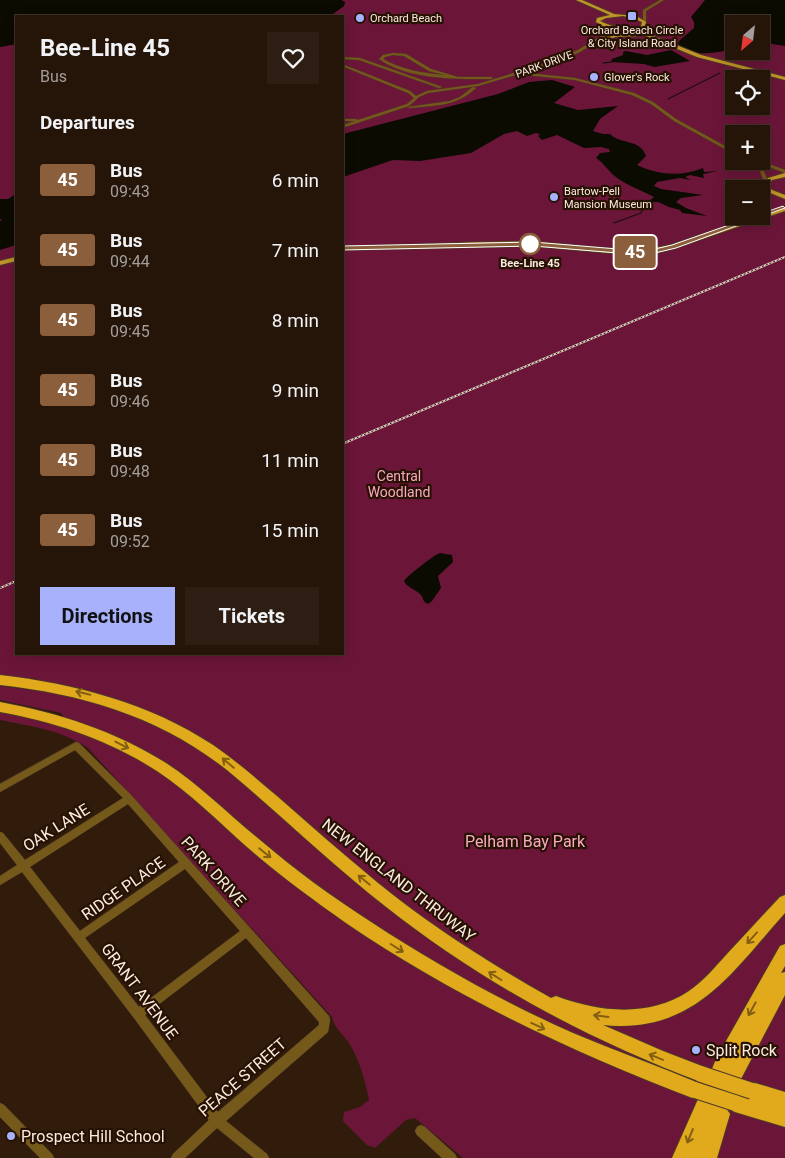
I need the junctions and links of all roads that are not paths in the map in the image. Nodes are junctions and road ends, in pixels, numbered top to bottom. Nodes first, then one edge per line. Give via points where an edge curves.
1 (578, 0) edge
2 (662, 0) edge
3 (597, 9) junction
4 (624, 16) junction
5 (600, 19) junction
6 (642, 21) junction
7 (603, 25) junction
8 (625, 29) junction
9 (606, 33) junction
10 (646, 35) junction
11 (598, 40) junction
12 (656, 40) junction
13 (408, 56) junction
14 (344, 58) edge
15 (384, 61) junction
16 (554, 62) junction
17 (344, 66) edge
18 (542, 66) junction
19 (550, 70) junction
20 (522, 72) junction
21 (528, 74) junction
22 (534, 74) junction
23 (513, 75) junction
24 (508, 77) junction
25 (458, 78) junction
26 (476, 79) junction
27 (785, 79) edge
28 (484, 84) junction
29 (478, 86) junction
30 (444, 88) junction
31 (454, 88) junction
32 (464, 96) junction
33 (416, 98) junction
34 (439, 104) junction
35 (400, 108) junction
36 (366, 119) junction
37 (344, 120) edge
38 (344, 126) edge
39 (725, 143) edge
40 (725, 148) edge
41 (770, 167) edge
42 (785, 174) edge
43 (769, 180) edge
44 (770, 190) edge
45 (785, 199) edge
46 (784, 209) edge
47 (344, 248) edge
48 (15, 259) edge
49 (0, 263) edge
50 (0, 680) edge
51 (0, 707) edge
52 (0, 788) edge
53 (129, 799) junction
54 (0, 836) edge
55 (185, 863) junction
56 (23, 866) junction
57 (0, 881) edge
58 (785, 902) edge
59 (246, 932) junction
60 (79, 937) junction
61 (785, 951) edge
62 (785, 979) edge
63 (524, 994) junction
64 (138, 1014) junction
65 (325, 1020) joint
66 (698, 1082) junction
67 (727, 1086) junction
68 (785, 1101) edge
69 (0, 1108) edge
70 (778, 1116) edge
71 (217, 1121) junction
72 (785, 1126) edge
73 (421, 1131) dead end
74 (48, 1158) edge
75 (177, 1158) edge
76 (263, 1158) edge
77 (451, 1158) edge
78 (681, 1158) edge
79 (696, 1158) edge
80 (708, 1158) edge

1 - 3 main road
2 - 6 street via 644,11
3 - 4 main road
3 - 5 main road via 602,14
4 - 5 main road
4 - 6 main road
5 - 7 main road via 598,22
6 - 8 main road
6 - 10 main road
7 - 8 main road
7 - 9 street
8 - 9 street, PARK DRIVE
8 - 10 main road
9 - 11 street, PARK DRIVE
10 - 12 main road
11 - 12 main road via 622,36
11 - 16 street, PARK DRIVE
12 - 27 main road via 699,56
13 - 15 street via 402,61
13 - 15 street via 386,54 381,58
13 - 25 street via 430,70
14 - 30 street via 359,59
15 - 25 street via 415,71
16 - 18 street, PARK DRIVE
16 - 19 street
17 - 33 street via 409,92
18 - 19 street
18 - 20 street, PARK DRIVE
19 - 22 street
19 - 39 street via 644,97
20 - 21 street
20 - 23 street, PARK DRIVE
21 - 22 street
21 - 23 street
22 - 40 street via 575,79 633,94
23 - 24 street, PARK DRIVE
24 - 26 street
24 - 28 street, PARK DRIVE
25 - 26 street
26 - 28 street
28 - 29 street, PARK DRIVE
29 - 31 street, PARK DRIVE
29 - 32 street, PARK DRIVE
30 - 31 street, PARK DRIVE
30 - 33 street, PARK DRIVE
31 - 32 street via 462,91
32 - 34 street, PARK DRIVE
33 - 34 street, PARK DRIVE via 425,103
33 - 35 street, PARK DRIVE via 412,104
34 - 35 street, PARK DRIVE
35 - 36 street, PARK DRIVE
36 - 37 street, PARK DRIVE
36 - 38 street, PARK DRIVE
41 - 42 street
42 - 43 main road
44 - 45 main road
46 - 47 main road via 655,251 533,244
48 - 49 main road
63 -> 50 highway, NEW ENGLAND THRUWAY via 407,914 224,760 184,733 132,708 95,696
51 -> 66 highway, NEW ENGLAND THRUWAY via 78,725 146,757 187,785 306,885 364,927 499,1007 630,1066
52 - 53 street, PARK DRIVE via 76,745
53 - 55 street, PARK DRIVE
53 - 56 street, OAK LANE
54 - 56 street, GRANT AVENUE
55 - 59 street, PARK DRIVE
55 - 60 street, RIDGE PLACE
56 - 57 street, OAK LANE
56 - 60 street, GRANT AVENUE
58 -> 63 highway via 704,990 668,1010 634,1017 603,1017 570,1010
59 - 64 street
59 - 65 street, PARK DRIVE
60 - 64 street, GRANT AVENUE
61 -> 78 highway via 720,1069
62 - 67 highway
66 -> 63 highway, NEW ENGLAND THRUWAY
64 - 71 street, GRANT AVENUE
65 - 71 street, PEACE STREET via 324,1028
66 - 68 highway, NEW ENGLAND THRUWAY, bridge via 752,1091
66 - 70 highway, NEW ENGLAND THRUWAY, bridge via 735,1104
67 - 79 highway
67 - 80 highway
69 - 74 street
70 - 72 highway, NEW ENGLAND THRUWAY
71 - 75 street, PEACE STREET
71 - 76 street, GRANT AVENUE
73 - 77 street

